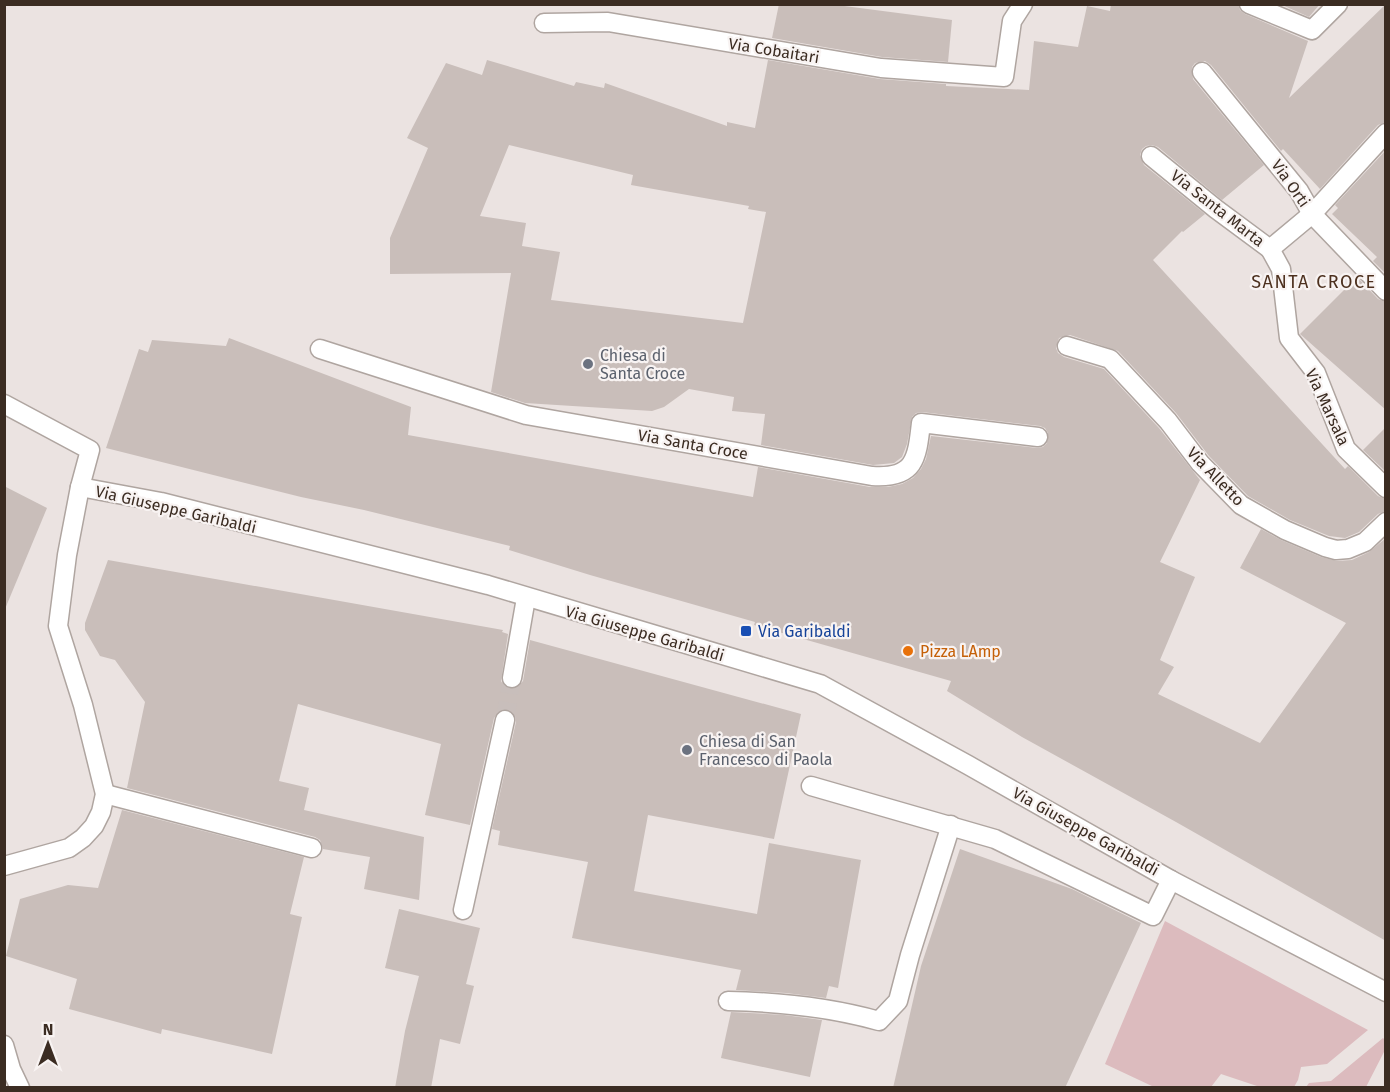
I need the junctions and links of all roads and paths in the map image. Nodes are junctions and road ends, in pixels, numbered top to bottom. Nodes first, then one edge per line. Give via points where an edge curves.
1 (1023, 4) edge
2 (1249, 4) edge
3 (1338, 4) edge
4 (544, 23) dead end
5 (1203, 72) dead end
6 (1386, 134) edge
7 (1152, 156) dead end
8 (1312, 214) junction
9 (1270, 249) junction
10 (1386, 291) edge
11 (1067, 346) dead end
12 (320, 350) dead end
13 (4, 404) edge
14 (1038, 436) dead end
15 (80, 487) junction
16 (1386, 488) edge
17 (1386, 522) edge
18 (526, 598) junction
19 (512, 678) tunnel mouth
20 (505, 720) tunnel mouth
21 (811, 786) dead end
22 (105, 794) junction
23 (951, 825) junction
24 (312, 848) dead end
25 (4, 866) edge
26 (1171, 880) junction
27 (463, 910) dead end
28 (1386, 992) edge
29 (728, 1001) dead end
30 (4, 1045) edge
31 (20, 1088) edge

1 - 4 street, Via Cobaitari via 1012,21 1004,77 881,68 608,22
2 - 3 street via 1312,30
5 - 8 street, Via Orti via 1299,190
6 - 8 street, Via Santa Marta
7 - 9 street, Via Santa Marta
8 - 9 street, Via Santa Marta
8 - 10 street, Via Orti
9 - 16 street, Via Marsala via 1281,269 1289,338 1316,373 1346,449
11 - 17 street, Via Alletto via 1110,359 1241,506 1285,530 1336,550 1365,543
12 - 14 street, Via Santa Croce via 526,415 872,476 887,477 911,465 917,454 921,423
13 - 15 street via 90,450
15 - 18 street, Via Giuseppe Garibaldi via 161,502
15 - 22 street via 58,626
18 - 19 street
18 - 26 street, Via Giuseppe Garibaldi via 820,684
20 - 27 street
21 - 23 street, Via Giuseppe Garibaldi
22 - 24 street
22 - 25 street via 94,826 69,848
23 - 26 street, Via Giuseppe Garibaldi via 995,838 1153,916
23 - 29 street via 898,1001 879,1021 832,1009
26 - 28 street, Via Giuseppe Garibaldi
30 - 31 street

